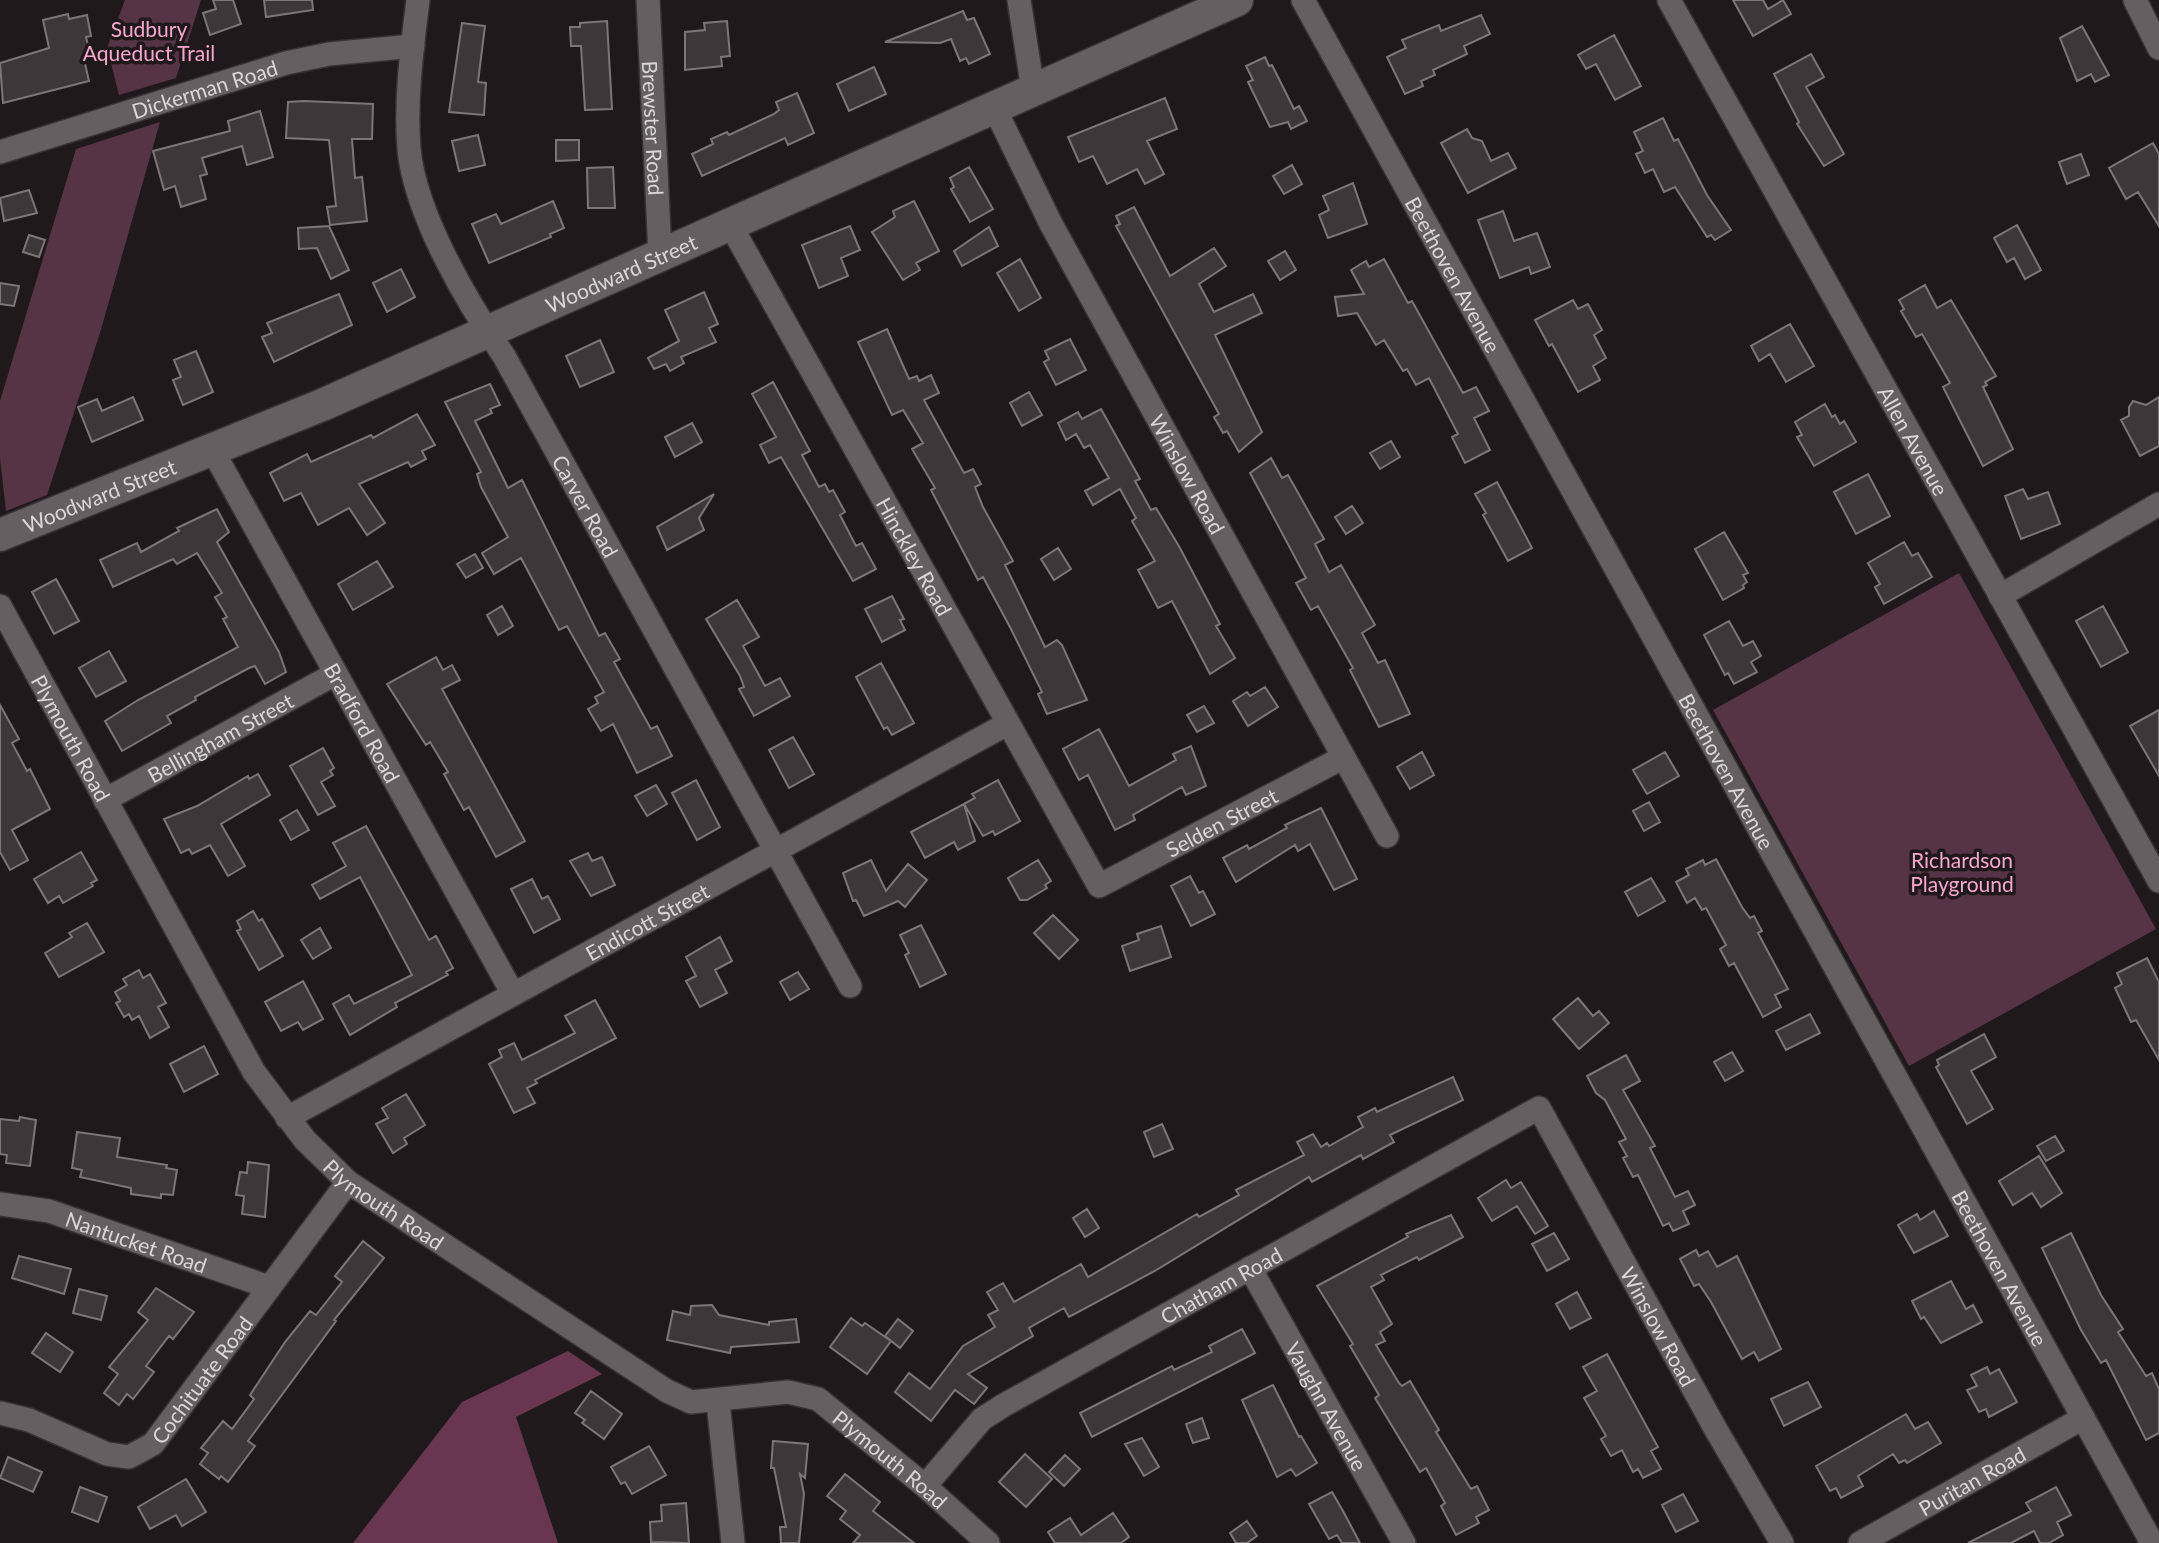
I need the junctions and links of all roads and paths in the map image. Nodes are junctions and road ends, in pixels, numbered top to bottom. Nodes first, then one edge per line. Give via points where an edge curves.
1 (418, 0) edge
2 (648, 0) edge
3 (1019, 0) edge
4 (1237, 0) edge
5 (1303, 0) edge
6 (1669, 0) edge
7 (2135, 0) edge
8 (413, 46) junction
9 (2159, 48) edge
10 (1033, 90) junction
11 (994, 107) junction
12 (0, 152) edge
13 (730, 224) junction
14 (660, 255) junction
15 (487, 331) junction
16 (213, 451) junction
17 (2159, 504) edge
18 (0, 535) edge
19 (2000, 596) junction
20 (0, 606) edge
21 (335, 674) junction
22 (1007, 724) junction
23 (1342, 758) junction
24 (105, 800) junction
25 (1387, 836) dead end
26 (776, 849) junction
27 (2153, 857) edge
28 (2159, 881) edge
29 (1099, 886) joint
30 (850, 986) dead end
31 (513, 994) junction
32 (1539, 1108) joint
33 (287, 1118) junction
34 (348, 1182) junction
35 (0, 1203) edge
36 (1251, 1268) junction
37 (269, 1287) junction
38 (718, 1402) junction
39 (0, 1413) edge
40 (2083, 1418) junction
41 (925, 1486) junction
42 (733, 1543) edge
43 (988, 1543) edge
44 (1404, 1543) edge
45 (1782, 1543) edge
46 (1860, 1543) edge
47 (2152, 1543) edge

1 - 8 street, Carver Road
2 - 14 street, Brewster Road
3 - 10 street
4 - 10 street, Woodward Street
5 - 40 street, Beethoven Avenue
6 - 19 street, Allen Avenue
7 - 9 street
8 - 12 street, Dickerman Road via 286,63
8 - 15 street, Carver Road via 409,149 416,182 443,248
10 - 11 street, Woodward Street
11 - 13 street, Woodward Street
11 - 23 street, Winslow Road via 1051,224
13 - 14 street, Woodward Street
13 - 22 street, Hinckley Road
14 - 15 street, Woodward Street
15 - 16 street, Woodward Street
15 - 26 street, Carver Road
16 - 18 street, Woodward Street
16 - 21 street, Bradford Road
17 - 19 street
19 - 27 street, Allen Avenue
20 - 24 street, Plymouth Road
21 - 24 street, Bellingham Street
21 - 31 street, Bradford Road
22 - 26 street, Endicott Street
22 - 29 street, Hinckley Road
23 - 25 street, Winslow Road
23 - 29 street, Selden Street
24 - 33 street, Plymouth Road via 254,1073
26 - 30 street, Carver Road
26 - 31 street, Endicott Street
27 - 28 street, Allen Avenue
31 - 33 street, Endicott Street
32 - 36 street, Chatham Road
32 - 45 street, Winslow Road
33 - 34 street, Plymouth Road via 324,1163
34 - 37 street, Cochituate Road
34 - 38 street, Plymouth Road via 667,1391 691,1402
35 - 37 street, Nantucket Road via 49,1211
36 - 41 street, Chatham Road via 982,1419
36 - 44 street, Vaughn Avenue
37 - 39 street, Cochituate Road via 153,1444 141,1453 129,1457 107,1454 29,1420
38 - 41 street, Plymouth Road via 788,1392 818,1399
38 - 42 street
40 - 46 street, Puritan Road
40 - 47 street, Beethoven Avenue
41 - 43 street, Plymouth Road

